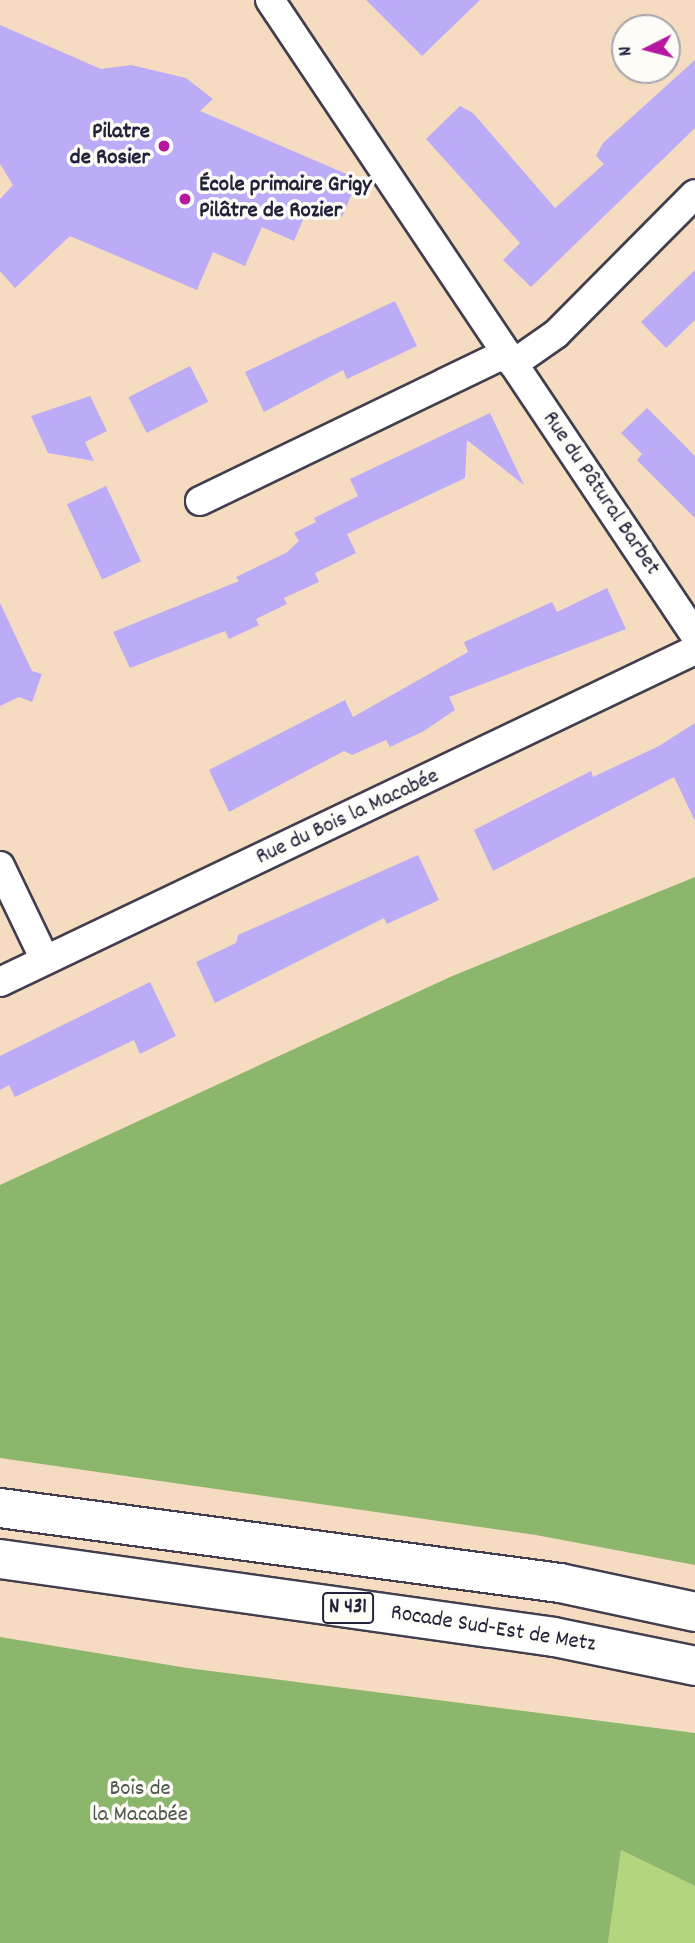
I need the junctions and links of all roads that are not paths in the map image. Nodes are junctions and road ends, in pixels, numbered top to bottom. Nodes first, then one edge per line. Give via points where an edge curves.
1 (270, 0) edge
2 (695, 194) edge
3 (509, 359) junction
4 (201, 501) dead end
5 (695, 635) edge
6 (695, 650) edge
7 (0, 866) edge
8 (45, 960) junction
9 (0, 982) edge
10 (0, 1508) edge
11 (0, 1559) edge
12 (695, 1612) edge
13 (695, 1666) edge

1 - 3 street, Rue du Pâtural Barbet
2 - 3 street via 556,334
3 - 4 street
3 - 5 street, Rue du Pâtural Barbet
6 - 8 street, Rue du Bois la Macabée
7 - 8 street
8 - 9 street, Rue du Bois la Macabée
10 - 12 highway, N 431 via 560,1583
11 - 13 highway, Rocade Sud-Est de Metz / N 431 via 554,1637

